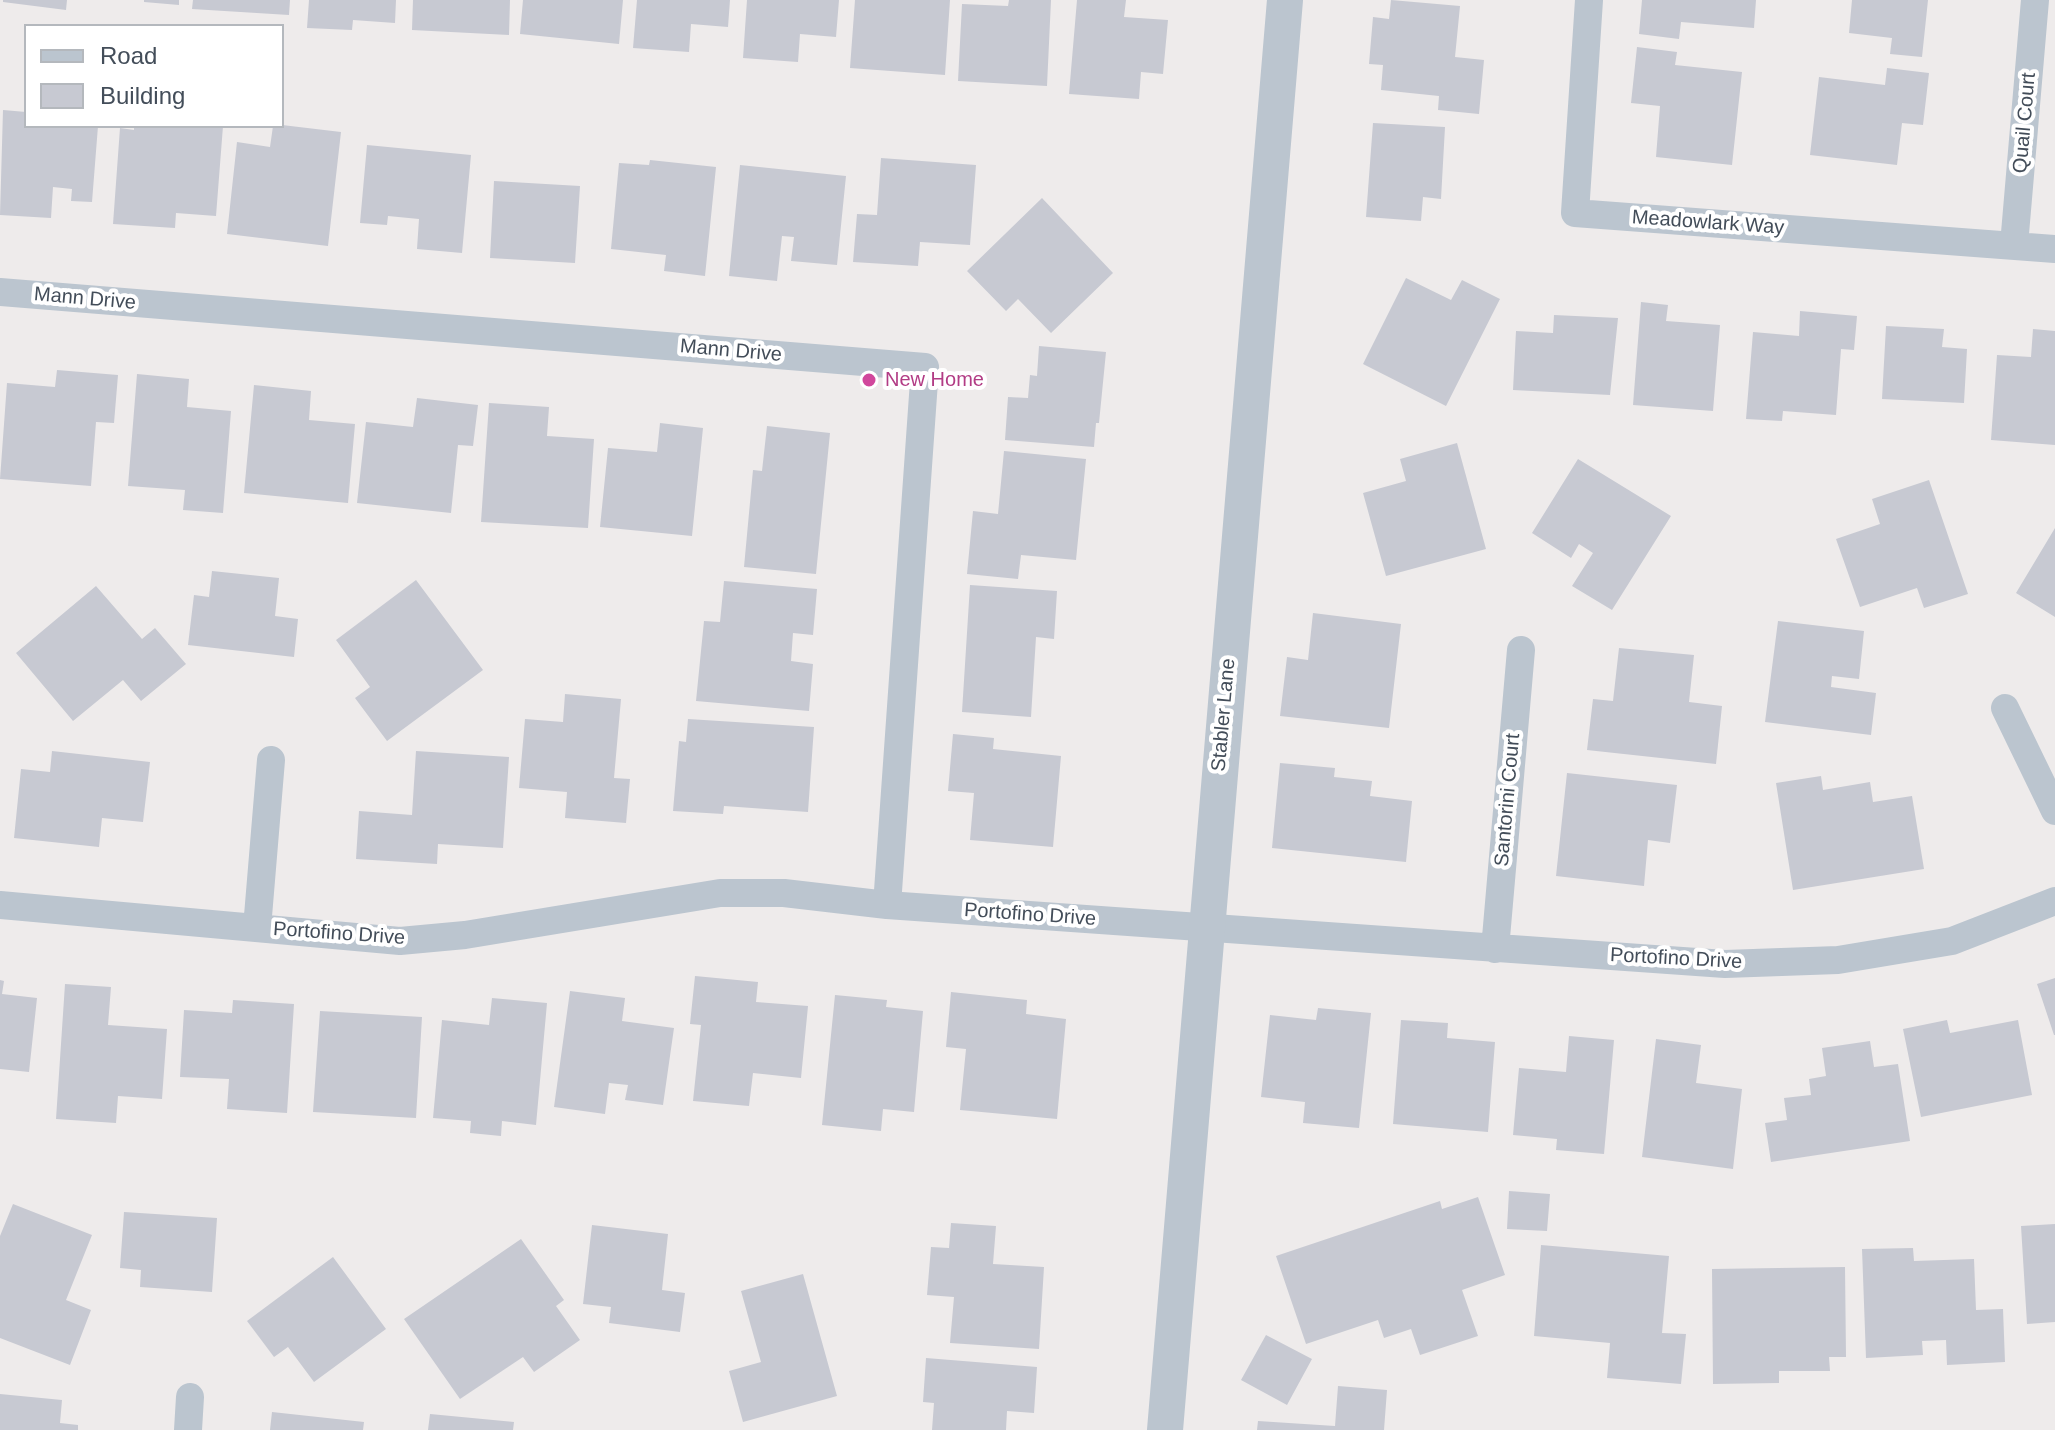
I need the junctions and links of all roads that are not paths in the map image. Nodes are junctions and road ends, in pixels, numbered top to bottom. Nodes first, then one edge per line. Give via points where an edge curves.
1 (1285, 0) edge
2 (1589, 0) edge
3 (2035, 0) edge
4 (2014, 245) junction
5 (2055, 249) edge
6 (0, 292) edge
7 (1521, 650) dead end
8 (2005, 708) dead end
9 (271, 760) dead end
10 (2055, 811) edge
11 (2055, 901) edge
12 (0, 905) edge
13 (887, 905) junction
14 (257, 928) junction
15 (1206, 928) junction
16 (1495, 949) junction
17 (190, 1397) dead end
18 (188, 1430) edge
19 (1165, 1430) edge

1 - 15 street, Stabler Lane
2 - 4 street, Meadowlark Way via 1575,213
3 - 4 street, Quail Court
4 - 5 street, Meadowlark Way
6 - 13 street, Mann Drive via 925,367
7 - 16 street, Santorini Court
8 - 10 street
9 - 14 street
11 - 16 street, Portofino Drive via 1952,941 1838,960 1725,964
12 - 14 street, Portofino Drive
13 - 14 street, Portofino Drive via 784,893 720,893 400,941
13 - 15 street, Portofino Drive
15 - 16 street, Portofino Drive
15 - 19 street, Stabler Lane
17 - 18 street

